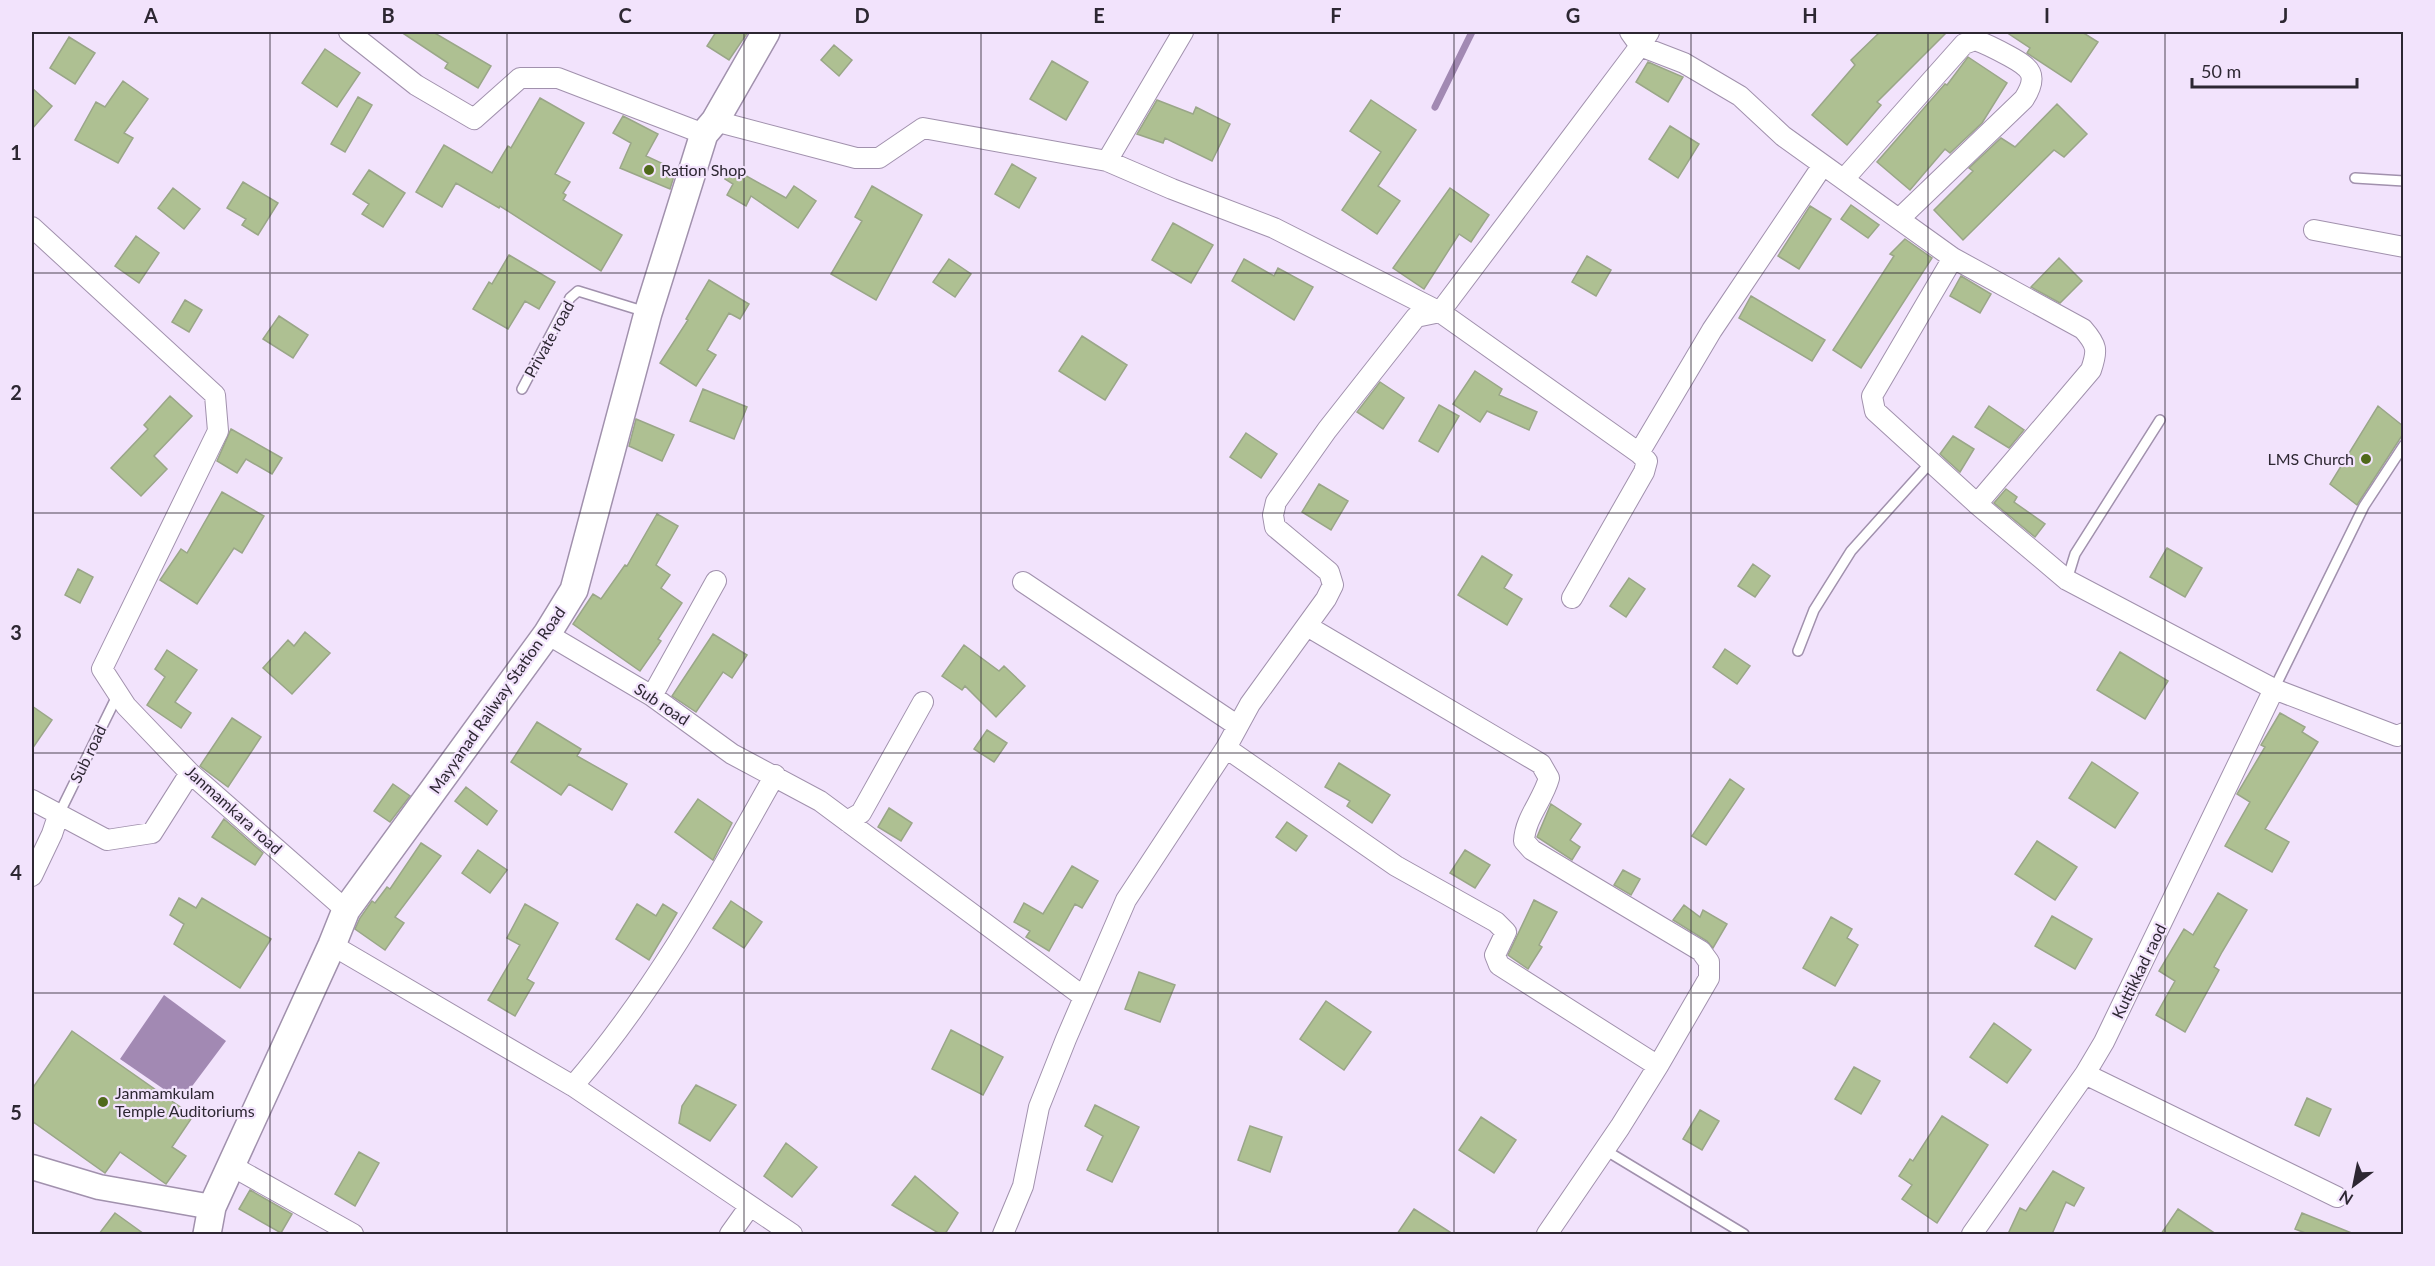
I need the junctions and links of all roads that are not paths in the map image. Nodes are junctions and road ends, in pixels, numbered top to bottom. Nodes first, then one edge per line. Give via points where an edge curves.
1 (349, 32) edge
2 (766, 32) edge
3 (1184, 32) edge
4 (1640, 36) edge
5 (710, 128) junction
6 (1107, 161) junction
7 (1823, 165) junction
8 (2355, 178) dead end
9 (1844, 179) junction
10 (2403, 181) edge
11 (1899, 219) junction
12 (32, 226) edge
13 (2314, 230) dead end
14 (2403, 247) edge
15 (1953, 258) junction
16 (648, 312) junction
17 (1440, 312) junction
18 (522, 389) dead end
19 (2160, 420) dead end
20 (2403, 445) edge
21 (1639, 453) junction
22 (1931, 462) junction
23 (1977, 504) junction
24 (2067, 580) junction
25 (716, 581) dead end
26 (1023, 582) dead end
27 (1572, 598) dead end
28 (1307, 626) junction
29 (548, 634) junction
30 (1798, 651) dead end
31 (2274, 689) junction
32 (652, 696) junction
33 (122, 699) junction
34 (923, 702) dead end
35 (1238, 726) junction
36 (2403, 733) edge
37 (1226, 748) junction
38 (190, 773) junction
39 (775, 776) junction
40 (32, 800) edge
41 (58, 816) junction
42 (847, 821) junction
43 (32, 876) edge
44 (346, 910) junction
45 (332, 945) junction
46 (1084, 997) junction
47 (1658, 1066) junction
48 (2085, 1074) junction
49 (573, 1086) junction
50 (1605, 1150) junction
51 (230, 1165) junction
52 (32, 1167) edge
53 (2337, 1197) dead end
54 (750, 1206) junction
55 (212, 1208) junction
56 (207, 1234) edge
57 (353, 1234) edge
58 (730, 1234) edge
59 (792, 1234) edge
60 (1002, 1234) edge
61 (1546, 1234) edge
62 (1744, 1234) edge
63 (1972, 1234) edge

1 - 5 street via 416,85 474,119 520,78 558,78
2 - 5 main road, Mayyanad Railway Station Road
3 - 6 street
4 - 7 street via 1740,96 1783,136
4 - 17 street
5 - 6 street via 856,158 879,158 923,128
5 - 16 main road, Mayyanad Railway Station Road
6 - 17 street via 1274,228
7 - 9 street
7 - 21 street via 1712,330
8 - 10 lane
9 - 11 street
9 - 11 street via 1964,44 1975,40 2027,66 2032,75 2031,87 2024,99
11 - 15 street
12 - 33 street, Janmamkara road via 215,395 218,431 102,669
13 - 14 street
15 - 22 street via 1872,396 1875,411
15 - 23 street via 2083,329 2094,342 2096,354 2091,370
16 - 18 lane, Private road via 578,291 570,298
16 - 29 main road, Mayyanad Railway Station Road via 574,590
17 - 21 street
17 - 28 street via 1416,317 1276,502 1275,527 1329,572 1333,585
19 - 24 lane via 2075,554
20 - 31 lane via 2364,506
21 - 27 street via 1647,461 1644,472
22 - 23 street
22 - 30 lane via 1851,551 1814,610
23 - 24 street
24 - 31 street
25 - 32 street
26 - 35 street
28 - 35 street
28 - 47 street via 1541,764 1549,778 1525,828 1524,841 1532,850 1701,951 1709,962 1709,978
29 - 32 street, Sub road
29 - 44 main road, Mayyanad Railway Station Road
31 - 36 street via 2397,736
31 - 48 street, Kuttikkad raod
32 - 39 street, Sub road via 732,754
33 - 38 street, Janmamkara road
33 - 41 lane, Sub road
34 - 42 street via 861,813
35 - 37 street
37 - 46 street via 1126,900
37 - 47 street via 1396,866 1496,922 1506,932 1495,955 1499,965
38 - 41 street via 152,833 106,840
38 - 44 street, Janmamkara road
39 - 42 street, Sub road
39 - 49 street via 643,995
40 - 41 street
41 - 43 street
42 - 46 street, Sub road
44 - 45 main road, Mayyanad Railway Station Road
45 - 49 street
45 - 51 main road, Mayyanad Railway Station Road
46 - 60 street via 1039,1107 1023,1186
47 - 50 street
48 - 53 street
48 - 63 street, Kuttikkad raod
49 - 54 street
50 - 61 street
50 - 62 lane
51 - 55 main road, Mayyanad Railway Station Road
51 - 57 street
52 - 55 street via 99,1187
54 - 58 street
54 - 59 street
55 - 56 main road, Mayyanad Railway Station Road

